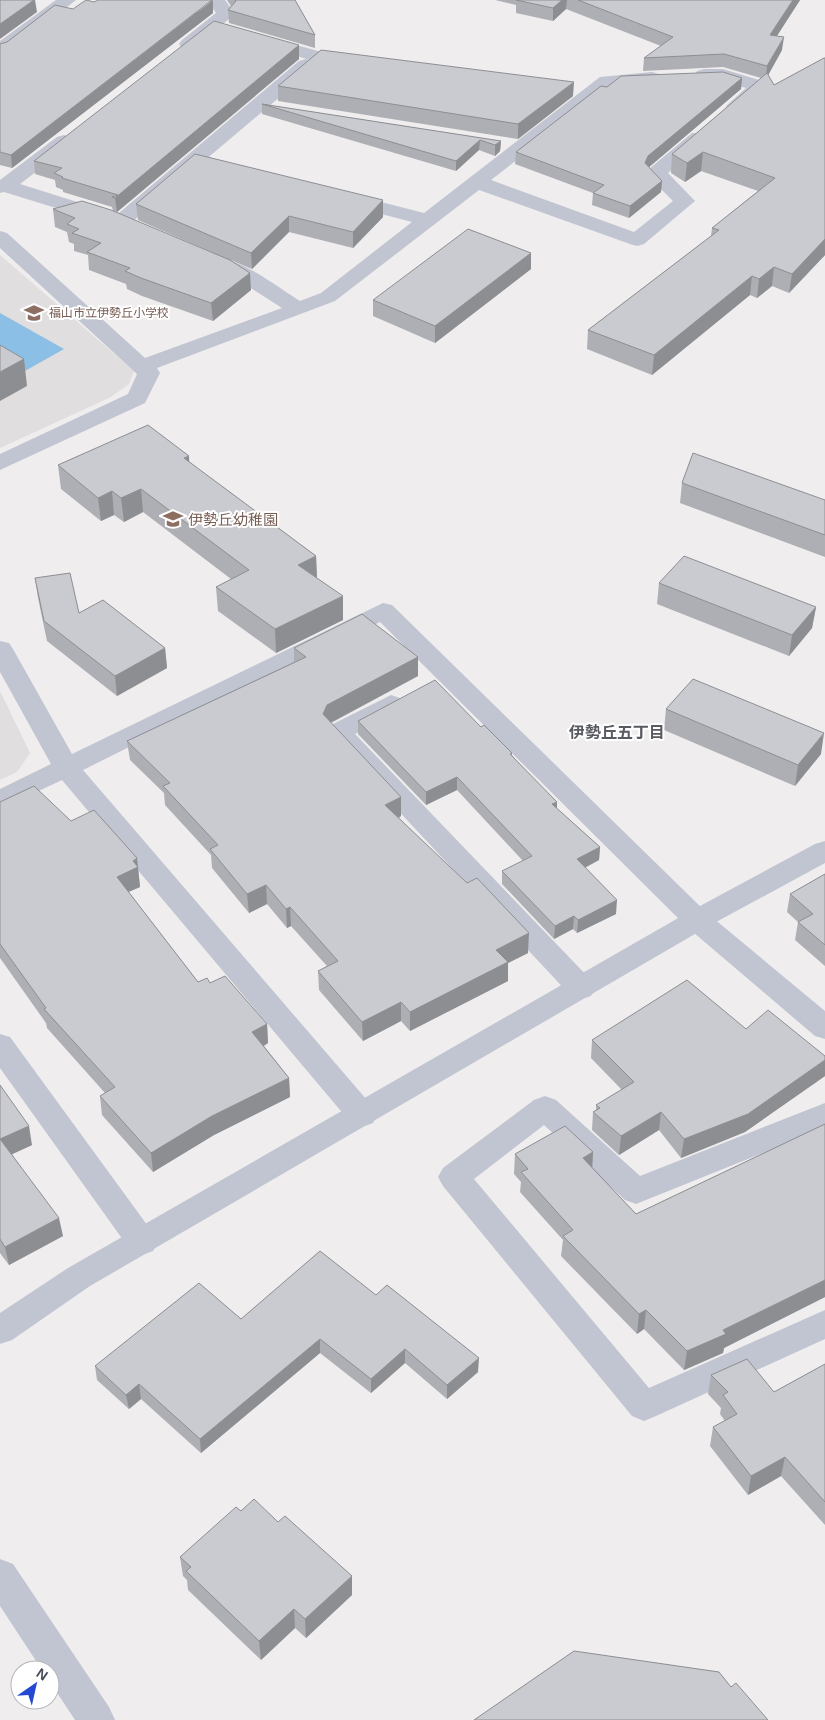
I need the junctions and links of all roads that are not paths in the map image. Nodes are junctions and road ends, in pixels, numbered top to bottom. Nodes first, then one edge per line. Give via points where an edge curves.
1 (67, 0) edge
2 (216, 0) edge
3 (212, 26) junction
4 (231, 31) edge
5 (250, 37) edge
6 (0, 50) edge
7 (174, 55) edge
8 (317, 56) junction
9 (366, 62) edge
10 (564, 87) edge
11 (594, 91) junction
12 (258, 106) junction
13 (278, 108) edge
14 (82, 127) edge
15 (493, 142) edge
16 (522, 147) junction
17 (477, 182) junction
18 (3, 186) edge
19 (324, 194) edge
20 (428, 220) junction
21 (120, 222) junction
22 (138, 230) edge
23 (0, 237) edge
24 (202, 256) edge
25 (299, 309) junction
26 (142, 366) junction
27 (0, 463) edge
28 (0, 649) edge
29 (447, 674) junction
30 (66, 767) junction
31 (0, 800) edge
32 (825, 851) edge
33 (697, 920) junction
34 (581, 988) junction
35 (825, 1028) edge
36 (0, 1045) edge
37 (362, 1115) junction
38 (825, 1116) edge
39 (142, 1242) junction
40 (825, 1324) edge
41 (0, 1330) edge
42 (0, 1574) edge
43 (96, 1720) edge

1 - 6 street
2 - 3 street via 226,14
3 - 4 street
3 - 7 street
5 - 8 street
8 - 9 street
8 - 12 street
10 - 11 street
11 - 16 street
11 - 17 street via 607,81 676,76 723,75 759,86 656,174 685,201 637,240
12 - 13 street
12 - 21 street via 201,164
14 - 18 street
15 - 16 street
16 - 17 street
17 - 20 street
18 - 21 street
19 - 20 street
20 - 25 street via 328,297
21 - 22 street
23 - 26 street
24 - 25 street via 239,272
25 - 26 street
26 - 27 street via 149,373 137,398
28 - 30 street
29 - 30 street via 383,611
29 - 33 street
29 - 34 street via 338,732
30 - 31 street
30 - 37 street
32 - 33 street
33 - 34 street
33 - 35 street
34 - 37 street
36 - 39 street
37 - 39 street
38 - 40 street via 636,1191 546,1108 454,1177 644,1406
39 - 41 street via 79,1277
42 - 43 street

